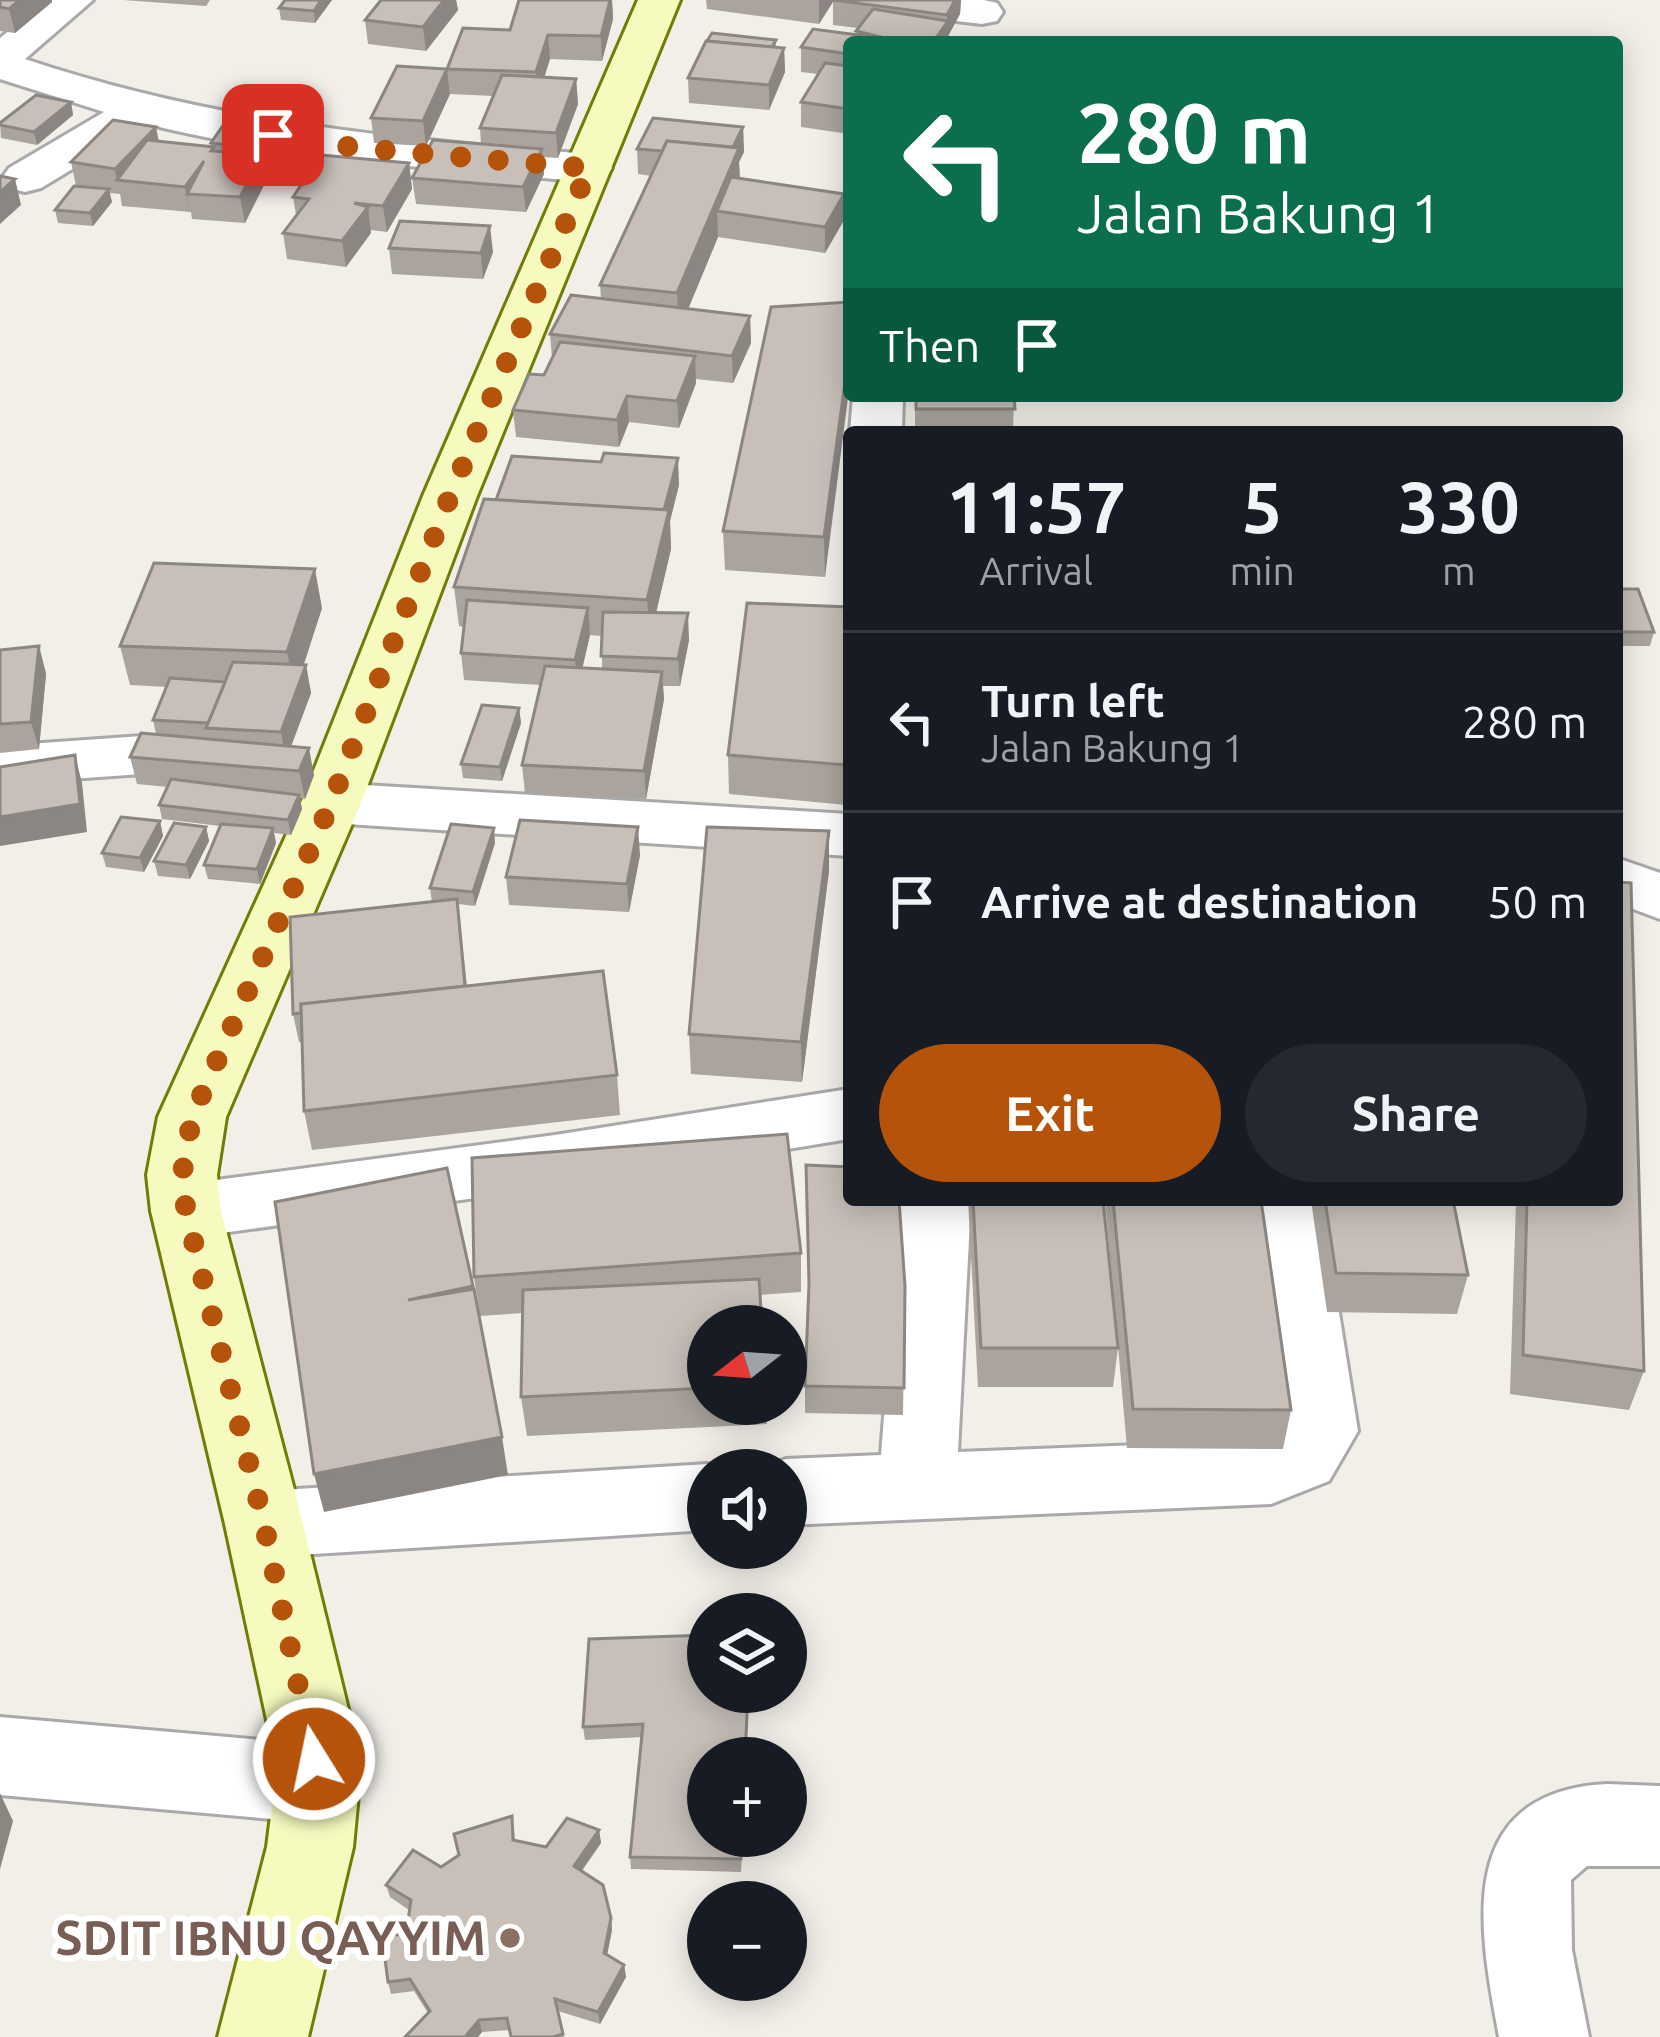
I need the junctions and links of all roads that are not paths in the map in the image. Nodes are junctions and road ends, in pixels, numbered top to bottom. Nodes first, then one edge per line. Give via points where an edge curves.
1 (72, 0) edge
2 (659, 0) edge
3 (879, 0) edge
4 (982, 12) dead end
5 (0, 62) edge
6 (140, 109) junction
7 (589, 168) junction
8 (25, 178) dead end
9 (0, 765) edge
10 (339, 784) junction
11 (843, 834) edge
12 (1623, 882) edge
13 (1660, 897) edge
14 (843, 1115) edge
15 (936, 1206) edge
16 (1287, 1206) edge
17 (186, 1211) junction
18 (918, 1484) junction
19 (807, 1491) edge
20 (687, 1498) edge
21 (264, 1524) junction
22 (0, 1756) edge
23 (317, 1784) junction
24 (1660, 1826) edge
25 (263, 2037) edge
26 (1544, 2037) edge

1 - 5 street
2 - 7 street
3 - 4 street
5 - 6 street
6 - 7 street via 358,148
6 - 8 street
7 - 10 street
9 - 10 street via 142,755
10 - 11 street
10 - 17 street via 192,1117 182,1175
12 - 13 street
14 - 17 street
15 - 18 street
16 - 18 street via 1320,1431 1313,1452 1271,1472
17 - 21 street
18 - 19 street
20 - 21 street
21 - 23 street
22 - 23 street
23 - 25 street via 310,1846
24 - 26 street via 1572,1828 1532,1856 1525,1919

